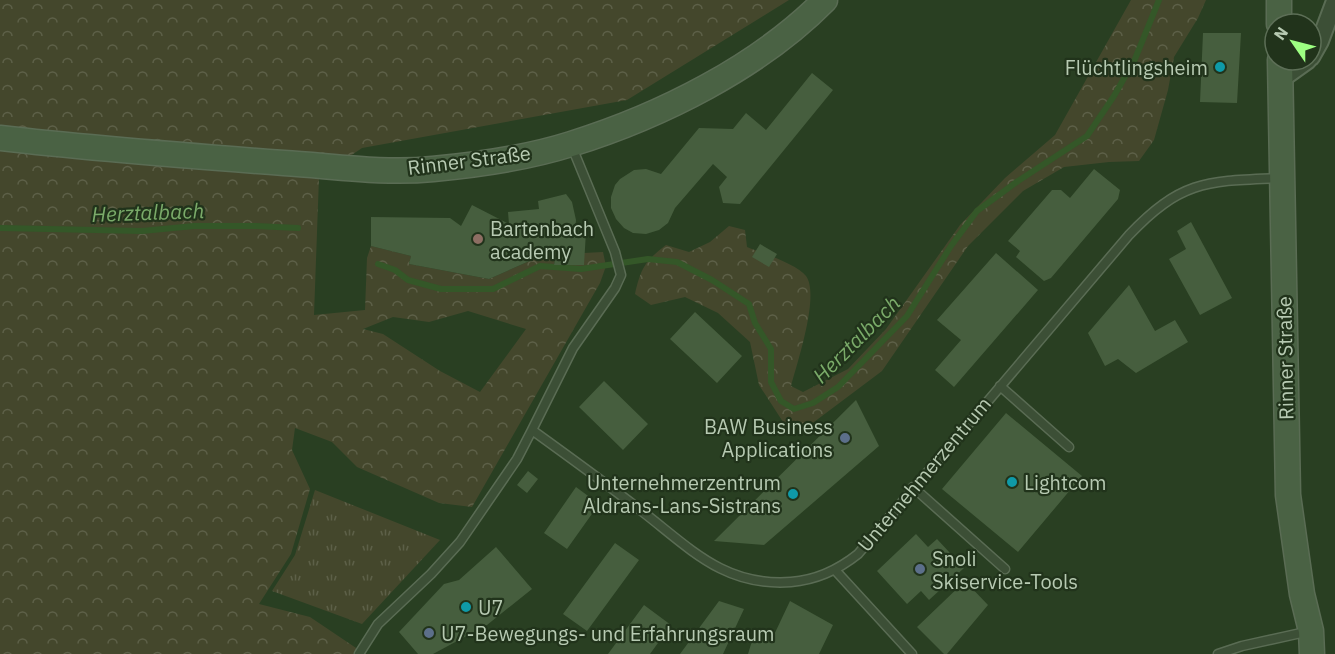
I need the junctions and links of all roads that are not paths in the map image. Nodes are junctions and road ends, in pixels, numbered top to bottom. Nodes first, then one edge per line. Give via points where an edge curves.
1 (825, 0) edge
2 (1335, 0) edge
3 (1323, 32) edge
4 (1280, 72) edge
5 (0, 138) edge
6 (571, 144) junction
7 (1281, 178) junction
8 (1000, 386) junction
9 (532, 430) junction
10 (1069, 447) dead end
11 (913, 488) junction
12 (1005, 569) dead end
13 (835, 570) junction
14 (1312, 643) edge
15 (359, 654) edge
16 (912, 654) edge
17 (1218, 654) edge

1 - 6 main road, Rinner Straße via 769,48 712,83 648,115
2 - 3 street
4 - 7 main road, Rinner Straße
5 - 6 main road, Rinner Straße via 388,170 475,163
6 - 9 lane via 620,272 618,283 563,365
7 - 8 lane, Unternehmerzentrum via 1212,182 1182,191 1164,203 1129,235
7 - 14 main road, Rinner Straße via 1288,495
8 - 10 lane
8 - 11 lane, Unternehmerzentrum
9 - 13 lane, Unternehmerzentrum via 727,573 781,583
9 - 15 lane via 517,459 460,542 378,624
11 - 12 lane
11 - 13 lane, Unternehmerzentrum via 858,554
13 - 16 lane
14 - 17 lane via 1242,646

